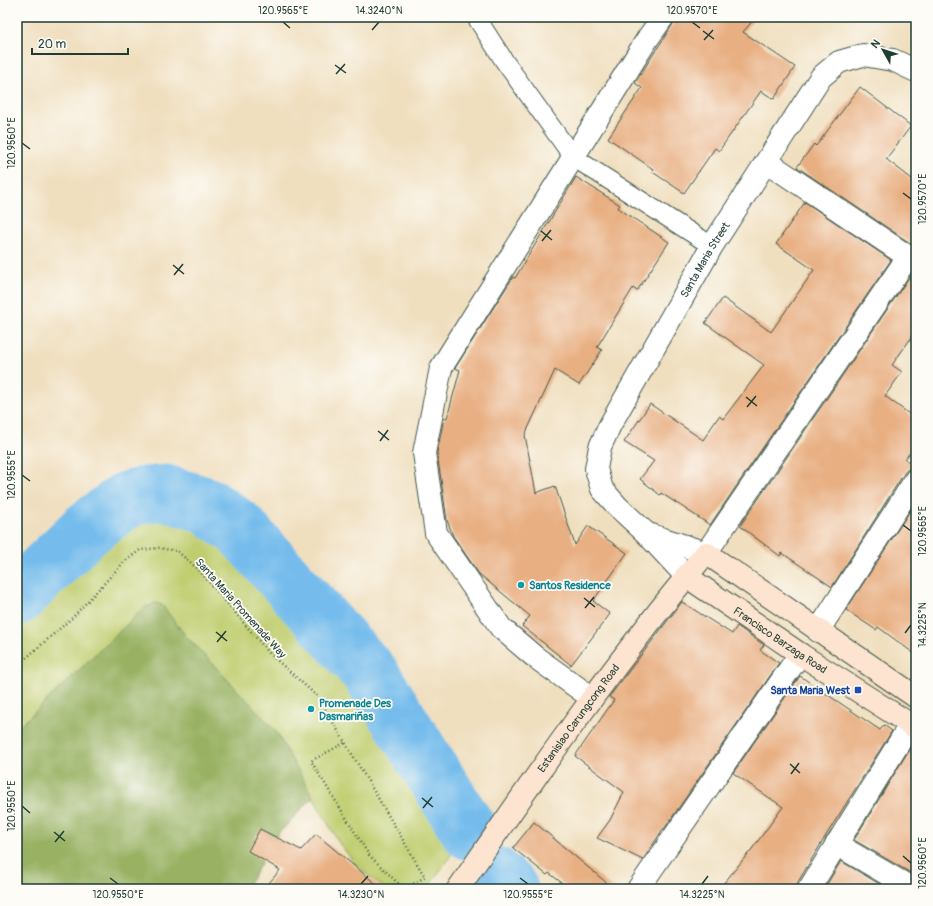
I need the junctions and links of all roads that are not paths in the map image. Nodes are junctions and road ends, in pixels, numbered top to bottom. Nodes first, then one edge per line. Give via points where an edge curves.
1 (476, 17) edge
2 (663, 17) edge
3 (916, 71) edge
4 (573, 157) junction
5 (767, 162) junction
6 (712, 246) junction
7 (912, 260) edge
8 (916, 479) edge
9 (646, 533) junction
10 (706, 553) junction
11 (686, 576) junction
12 (818, 630) junction
13 (800, 654) junction
14 (916, 697) edge
15 (592, 698) junction
16 (913, 726) edge
17 (836, 844) junction
18 (458, 889) edge
19 (638, 889) edge
20 (809, 889) edge
21 (913, 889) edge

1 - 4 lane
2 - 4 street
3 - 5 street, Santa Maria Street via 893,60 863,55 839,62 821,77
4 - 6 lane
4 - 15 street via 441,368 424,453 436,533 501,628 534,657
5 - 6 street, Santa Maria Street
5 - 7 street
6 - 9 street, Santa Maria Street via 600,447 596,469 602,489
7 - 10 street
8 - 12 street
9 - 10 street, Santa Maria Street
9 - 11 street, Santa Maria Street
10 - 11 street, Estanislao Carungcong Road
10 - 12 street
11 - 13 street, Francisco Barzaga Road
11 - 15 street, Estanislao Carungcong Road
12 - 14 street
13 - 16 street, Francisco Barzaga Road
13 - 19 street
15 - 18 street, Estanislao Carungcong Road
16 - 17 street
17 - 20 street
17 - 21 street

